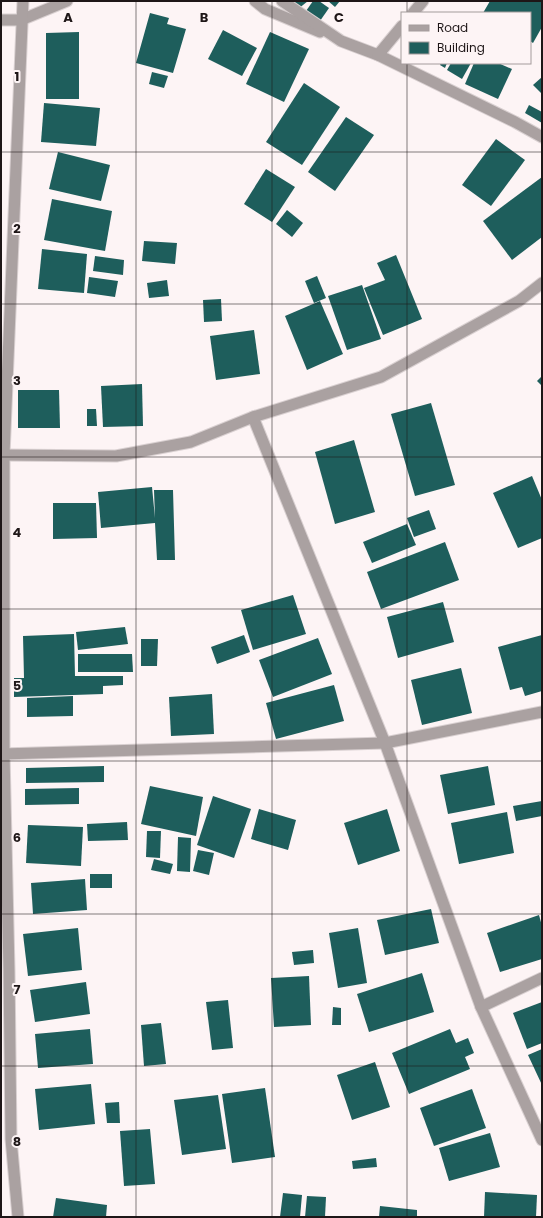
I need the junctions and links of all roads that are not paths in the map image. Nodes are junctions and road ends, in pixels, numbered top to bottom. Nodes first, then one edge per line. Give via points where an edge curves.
1 (23, 1) edge
2 (67, 1) edge
3 (254, 1) edge
4 (282, 1) edge
5 (423, 1) edge
6 (414, 12) edge
7 (1, 20) edge
8 (21, 20) junction
9 (401, 27) edge
10 (341, 41) junction
11 (378, 55) junction
12 (542, 137) edge
13 (542, 283) edge
14 (253, 416) junction
15 (3, 455) edge
16 (542, 712) edge
17 (385, 743) junction
18 (2, 754) edge
19 (542, 978) edge
20 (481, 1007) junction
21 (542, 1140) edge
22 (18, 1217) edge

1 - 8 street
2 - 8 street
3 - 10 street via 265,9
4 - 10 street
5 - 6 street
7 - 8 street
8 - 15 street
9 - 11 street
10 - 11 street
11 - 12 street
13 - 14 street via 519,301 381,377
14 - 15 street via 191,442 116,456
14 - 17 street
15 - 18 street
16 - 17 street
17 - 18 street
17 - 20 street
18 - 22 street via 11,1140
19 - 20 street
20 - 21 street

